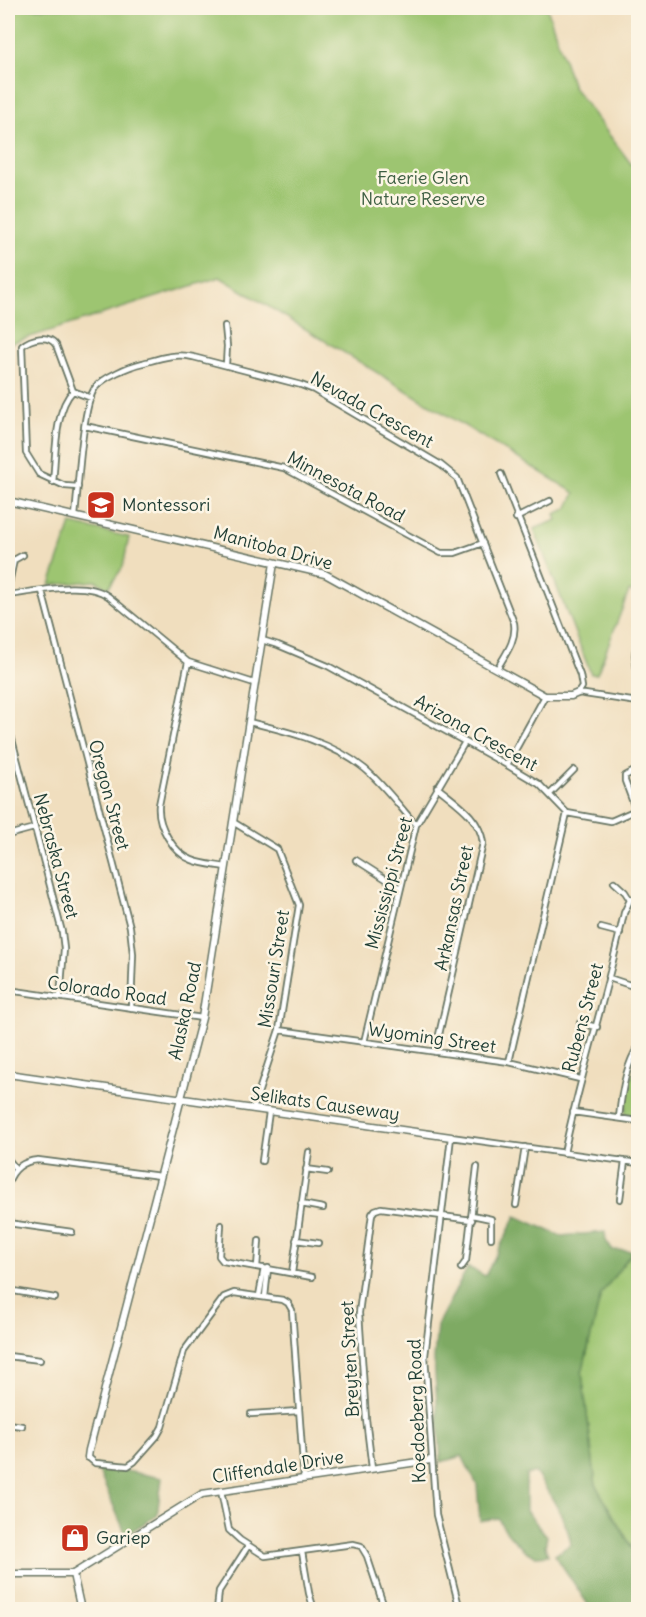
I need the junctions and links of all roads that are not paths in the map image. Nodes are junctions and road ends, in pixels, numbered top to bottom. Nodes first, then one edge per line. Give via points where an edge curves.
1 (225, 326) dead end
2 (226, 365) junction
3 (72, 391) junction
4 (91, 398) junction
5 (85, 426) junction
6 (501, 474) dead end
7 (54, 482) junction
8 (78, 488) junction
9 (8, 501) edge
10 (550, 501) dead end
11 (75, 516) junction
12 (516, 518) junction
13 (483, 543) junction
14 (23, 555) dead end
15 (274, 563) junction
16 (8, 588) edge
17 (42, 591) junction
18 (8, 595) edge
19 (639, 635) edge
20 (262, 640) junction
21 (188, 662) junction
22 (497, 669) junction
23 (639, 677) edge
24 (254, 683) junction
25 (578, 693) junction
26 (546, 696) junction
27 (639, 702) edge
28 (249, 722) junction
29 (8, 724) edge
30 (465, 742) junction
31 (507, 765) junction
32 (639, 769) edge
33 (574, 770) dead end
34 (437, 787) junction
35 (550, 794) junction
36 (567, 813) junction
37 (637, 813) edge
38 (233, 822) junction
39 (416, 825) junction
40 (34, 828) junction
41 (8, 835) edge
42 (356, 860) dead end
43 (225, 867) junction
44 (614, 882) dead end
45 (400, 888) junction
46 (639, 897) edge
47 (630, 900) junction
48 (601, 928) dead end
49 (620, 933) junction
50 (609, 978) junction
51 (630, 985) dead end
52 (8, 990) edge
53 (60, 997) junction
54 (131, 1008) junction
55 (202, 1018) junction
56 (580, 1023) dead end
57 (597, 1027) junction
58 (279, 1030) junction
59 (364, 1042) junction
60 (639, 1047) edge
61 (435, 1052) junction
62 (509, 1062) junction
63 (8, 1074) edge
64 (580, 1079) junction
65 (181, 1099) junction
66 (253, 1109) junction
67 (269, 1112) junction
68 (573, 1112) junction
69 (619, 1118) junction
70 (639, 1121) edge
71 (451, 1137) junction
72 (525, 1147) junction
73 (309, 1152) dead end
74 (564, 1153) junction
75 (8, 1158) edge
76 (262, 1161) dead end
77 (625, 1161) junction
78 (639, 1163) edge
79 (477, 1167) dead end
80 (16, 1169) junction
81 (306, 1169) junction
82 (328, 1172) dead end
83 (160, 1176) junction
84 (8, 1182) edge
85 (620, 1199) dead end
86 (301, 1204) junction
87 (516, 1205) dead end
88 (323, 1208) dead end
89 (441, 1215) junction
90 (472, 1217) junction
91 (8, 1223) edge
92 (221, 1226) dead end
93 (72, 1232) dead end
94 (490, 1238) dead end
95 (296, 1240) junction
96 (259, 1241) dead end
97 (318, 1243) dead end
98 (257, 1267) junction
99 (266, 1268) junction
100 (461, 1268) dead end
101 (291, 1273) junction
102 (312, 1277) dead end
103 (8, 1290) edge
104 (262, 1297) junction
105 (56, 1298) dead end
106 (8, 1356) edge
107 (40, 1360) dead end
108 (298, 1411) junction
109 (250, 1414) dead end
110 (8, 1424) edge
111 (22, 1426) dead end
112 (88, 1457) joint
113 (431, 1460) junction
114 (372, 1468) junction
115 (304, 1478) junction
116 (221, 1491) junction
117 (248, 1546) junction
118 (302, 1552) junction
119 (8, 1574) edge
120 (73, 1574) junction
121 (81, 1610) edge
122 (217, 1610) edge
123 (314, 1610) edge
124 (385, 1610) edge
125 (460, 1610) edge

1 - 2 street
2 - 4 street, Nevada Crescent via 173,355 126,369 98,384
2 - 13 street, Nevada Crescent via 314,390 446,468 459,482
3 - 4 street
3 - 7 street via 60,418
3 - 7 street via 52,339 22,346 25,448 36,472
4 - 5 street
5 - 8 street
5 - 13 street, Minnesota Road via 284,468 444,554
6 - 12 street
7 - 8 street
8 - 11 street
9 - 11 street, Manitoba Drive
10 - 12 street
11 - 15 street, Manitoba Drive
12 - 25 street via 580,675 582,687
13 - 22 street, Nevada Crescent via 515,627 513,640
14 - 16 street via 14,560
15 - 20 street, Alaska Road
15 - 22 street, Manitoba Drive via 328,576
17 - 18 street
17 - 21 street via 83,587 99,590
17 - 54 street, Oregon Street via 130,927
19 - 23 street via 635,656
20 - 24 street, Alaska Road
20 - 30 street, Arizona Crescent via 323,663
21 - 24 street
21 - 43 street via 159,818 183,855
22 - 26 street, Manitoba Drive
24 - 28 street, Alaska Road
25 - 26 street
25 - 27 street
26 - 31 street
28 - 38 street, Alaska Road
28 - 39 street via 310,738 355,762 375,778
29 - 40 street, Nebraska Street
30 - 31 street, Arizona Crescent
30 - 34 street, Mississippi Street
31 - 35 street, Arizona Crescent
32 - 37 street via 625,777
33 - 35 street
34 - 39 street, Mississippi Street
34 - 61 street, Arkansas Street via 474,819 483,843
35 - 36 street, Arizona Crescent
36 - 37 street via 610,821
36 - 62 street
38 - 43 street, Alaska Road
38 - 58 street, Missouri Street via 278,849 298,899
39 - 45 street, Mississippi Street
40 - 41 street
40 - 53 street, Nebraska Street via 64,945
42 - 45 street
43 - 55 street, Alaska Road
44 - 47 street
45 - 59 street, Mississippi Street
46 - 47 street
47 - 49 street, Rubens Street
48 - 49 street
49 - 50 street, Rubens Street
50 - 51 street
50 - 57 street, Rubens Street
52 - 53 street, Colorado Road
53 - 54 street, Colorado Road
54 - 55 street, Colorado Road
55 - 65 street, Alaska Road
56 - 57 street
57 - 64 street, Rubens Street
58 - 59 street, Wyoming Street
58 - 66 street, Missouri Street
59 - 61 street, Wyoming Street
60 - 69 street via 624,1086
61 - 62 street, Wyoming Street
62 - 64 street, Wyoming Street
63 - 65 street, Selikats Causeway
64 - 68 street, Rubens Street
65 - 66 street, Selikats Causeway
65 - 83 street, Alaska Road
66 - 67 street, Selikats Causeway
67 - 71 street, Selikats Causeway
67 - 76 street
68 - 69 street
68 - 74 street, Rubens Street
69 - 70 street
71 - 72 street, Selikats Causeway
71 - 89 street, Koedoeberg Road
72 - 74 street, Selikats Causeway
72 - 87 street
73 - 81 street
74 - 77 street, Selikats Causeway
75 - 80 street
77 - 78 street, Selikats Causeway
77 - 85 street
79 - 90 street
80 - 83 street via 40,1160
80 - 84 street
81 - 82 street
81 - 86 street
83 - 112 street, Alaska Road
86 - 88 street
86 - 95 street
89 - 90 street, Breyten Street
89 - 113 street, Koedoeberg Road via 425,1351
89 - 114 street, Breyten Street via 381,1208 370,1218 359,1313
90 - 94 street via 491,1219
90 - 100 street via 466,1261
91 - 93 street
92 - 98 street via 219,1259
95 - 97 street
95 - 101 street
96 - 98 street
98 - 99 street
99 - 101 street
99 - 104 street
101 - 102 street
103 - 105 street
104 - 108 street via 284,1300 292,1310
104 - 112 street via 229,1293 217,1305 180,1358 160,1431 134,1462 120,1466
106 - 107 street
108 - 109 street
108 - 115 street
110 - 111 street
113 - 114 street, Cliffendale Drive
113 - 125 street, Koedoeberg Road via 436,1520
114 - 115 street, Cliffendale Drive
115 - 116 street, Cliffendale Drive
116 - 117 street via 229,1530
116 - 120 street, Cliffendale Drive via 199,1495
117 - 118 street via 267,1557
117 - 122 street via 219,1591
118 - 123 street
118 - 124 street via 352,1544 363,1548
119 - 120 street
120 - 121 street

